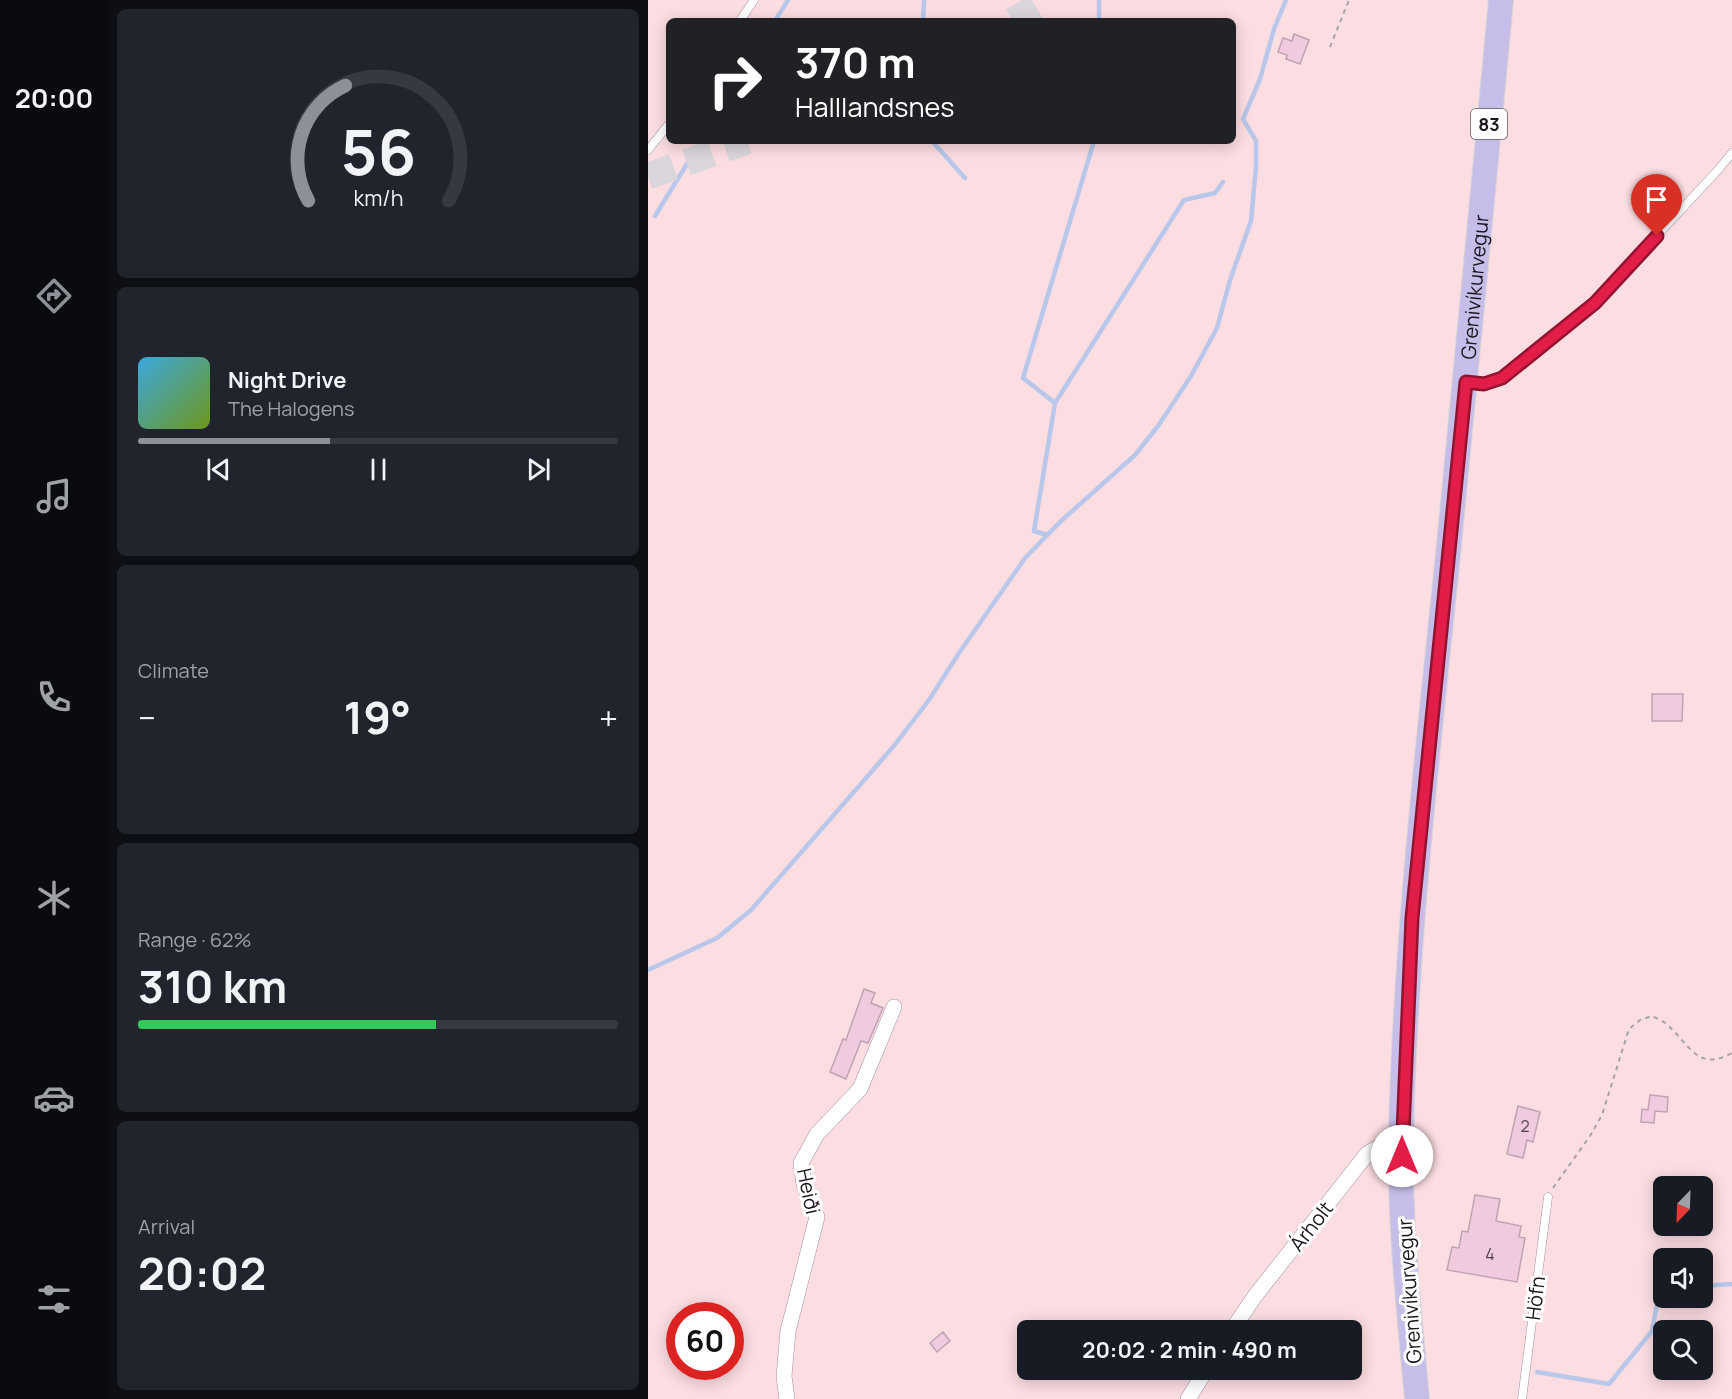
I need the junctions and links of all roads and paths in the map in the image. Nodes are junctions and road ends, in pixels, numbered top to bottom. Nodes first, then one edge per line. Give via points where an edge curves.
1 (754, 0) edge
2 (1349, 0) edge
3 (1501, 0) edge
4 (742, 18) edge
5 (1330, 47) dead end
6 (666, 128) edge
7 (648, 150) edge
8 (1732, 153) edge
9 (1466, 382) junction
10 (894, 1007) dead end
11 (1732, 1053) edge
12 (1401, 1134) junction
13 (1548, 1197) joint
14 (1239, 1320) edge
15 (1200, 1380) edge
16 (787, 1399) edge
17 (1188, 1399) edge
18 (1417, 1399) edge
19 (1522, 1399) edge

1 - 4 lane
2 - 5 path
3 - 9 main road, Grenivíkurvegur / 83
6 - 7 lane
8 - 9 lane via 1595,303 1502,378 1484,384
9 - 12 main road, Grenivíkurvegur / 83 via 1412,918
10 - 16 street, Heiði via 860,1089 817,1134 801,1163 804,1184 817,1217 788,1331 784,1376
11 - 13 path via 1720,1060 1702,1059 1665,1023 1652,1016 1640,1020 1629,1029 1602,1115
12 - 14 street, Árholt via 1366,1154
12 - 18 main road, Grenivíkurvegur / 83 via 1404,1264
13 - 19 lane, Höfn
15 - 17 street

